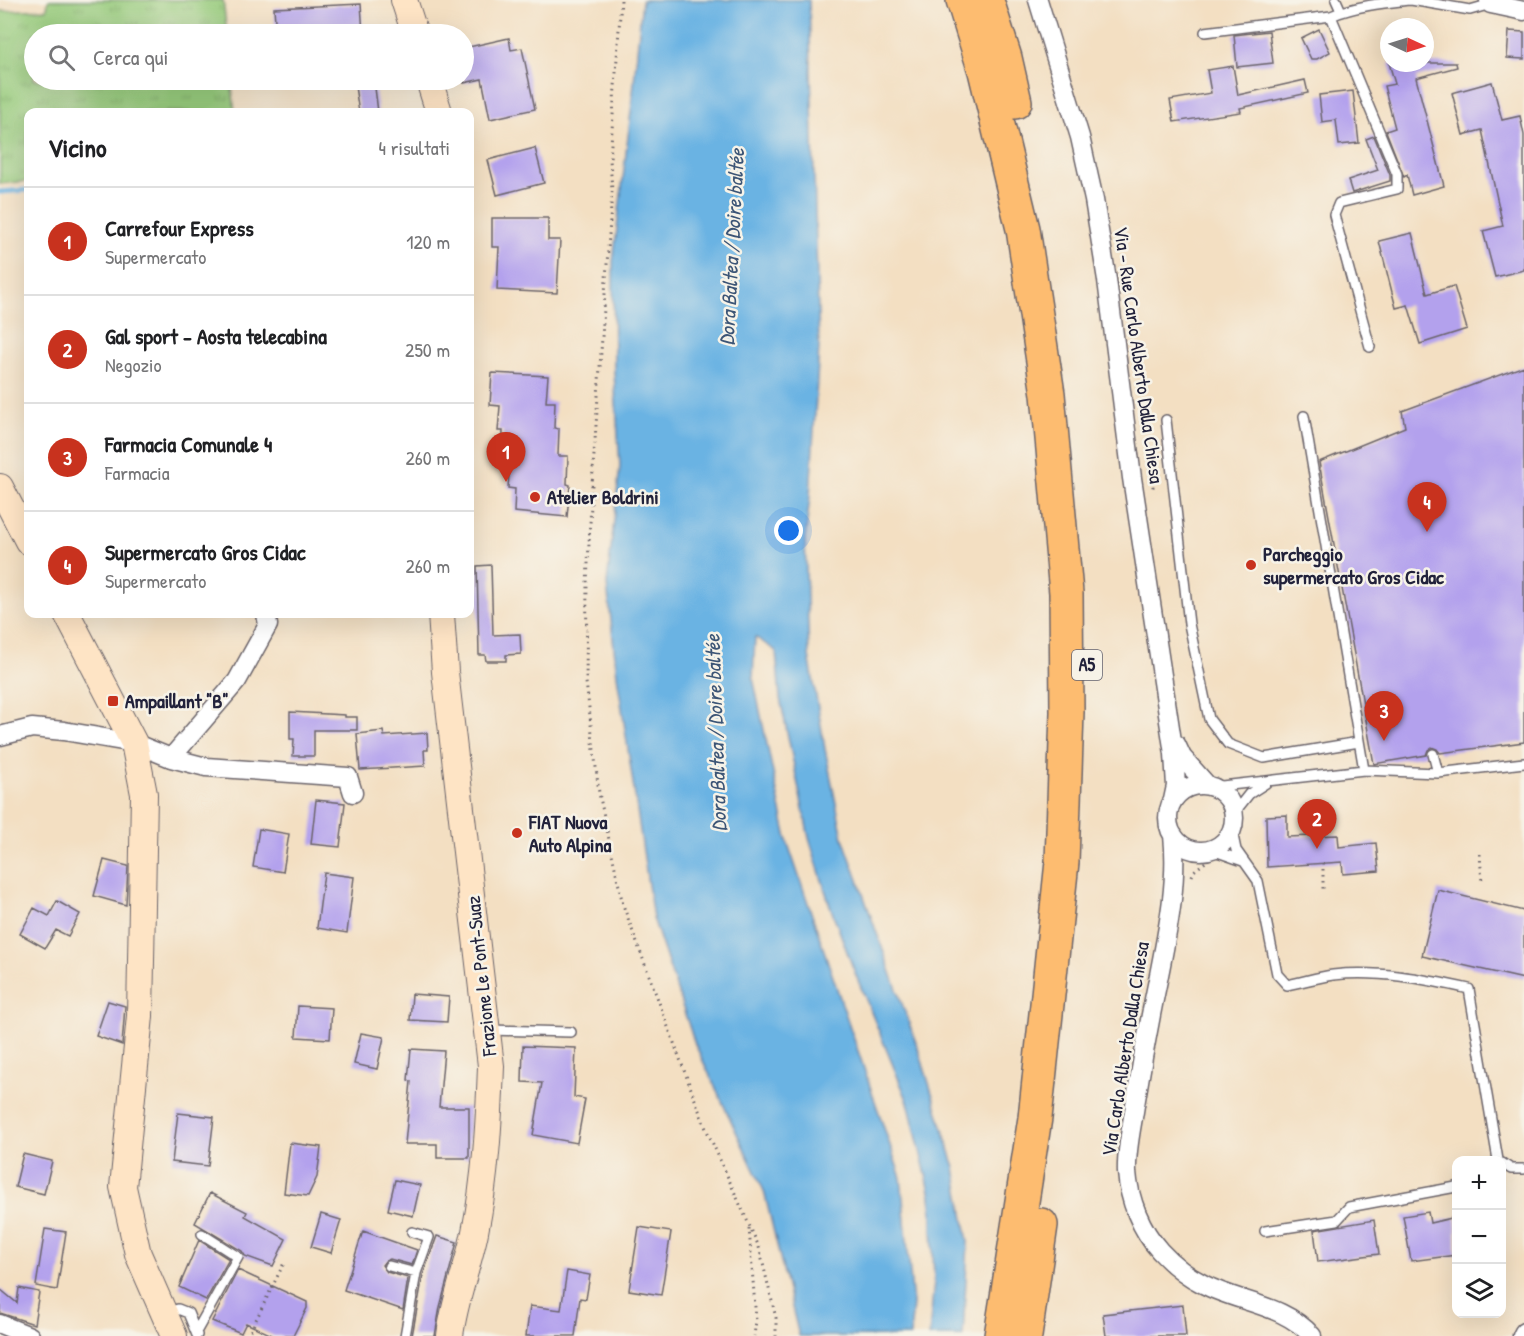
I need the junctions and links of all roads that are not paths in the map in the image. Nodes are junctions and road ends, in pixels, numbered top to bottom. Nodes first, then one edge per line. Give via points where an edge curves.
1 (404, 0) edge
2 (963, 0) edge
3 (987, 0) edge
4 (1038, 0) edge
5 (1336, 0) edge
6 (1411, 0) edge
7 (1490, 2) edge
8 (1524, 10) edge
9 (1341, 11) junction
10 (1331, 16) junction
11 (412, 24) edge
12 (1205, 32) dead end
13 (432, 90) edge
14 (438, 108) edge
15 (1370, 347) dead end
16 (1304, 416) dead end
17 (1166, 420) dead end
18 (0, 487) edge
19 (24, 533) edge
20 (69, 618) edge
21 (267, 618) edge
22 (441, 618) edge
23 (1170, 723) junction
24 (0, 736) edge
25 (1359, 742) junction
26 (134, 743) junction
27 (1433, 754) dead end
28 (171, 758) junction
29 (1524, 763) edge
30 (1364, 770) junction
31 (1438, 772) junction
32 (1271, 780) junction
33 (1210, 786) junction
34 (354, 793) dead end
35 (1173, 800) junction
36 (1233, 822) junction
37 (1173, 835) junction
38 (1208, 851) junction
39 (1243, 861) junction
40 (1169, 921) junction
41 (488, 1030) junction
42 (571, 1032) dead end
43 (1499, 1156) edge
44 (1506, 1166) edge
45 (1511, 1169) junction
46 (1524, 1169) edge
47 (1506, 1172) edge
48 (1452, 1188) edge
49 (1265, 1231) dead end
50 (412, 1232) dead end
51 (202, 1234) dead end
52 (389, 1266) dead end
53 (416, 1273) junction
54 (0, 1324) edge
55 (183, 1330) edge
56 (1010, 1334) edge
57 (30, 1336) edge
58 (405, 1336) edge
59 (450, 1336) edge
60 (1312, 1336) edge

1 - 11 main road
2 - 56 highway, A5 via 985,71 1023,229 1048,394 1066,593 1062,862
3 - 56 highway, A5 via 1005,58 1045,239 1069,386 1086,582 1082,846 1060,1100
4 - 23 street, Via - Rue Carlo Alberto Dalla Chiesa via 1080,137 1094,200
5 - 9 lane
6 - 7 lane via 1470,9
6 - 9 lane
7 - 8 street
9 - 10 lane
10 - 12 lane
10 - 15 lane via 1397,174 1397,189 1339,203 1334,214
13 - 14 main road
16 - 25 lane via 1340,602
17 - 25 lane via 1189,624 1209,719 1228,744 1264,758
18 - 19 main road
20 - 26 main road
21 - 28 street via 268,625 237,681
22 - 41 main road, Frazione Le Pont-Suaz
23 - 33 street via 1182,757
23 - 35 street via 1176,771
24 - 26 street via 32,728
25 - 30 lane
26 - 28 street
26 - 55 main road via 144,794 140,1016 123,1187 138,1254
27 - 31 lane
28 - 34 street via 206,767 348,777
29 - 31 lane
30 - 31 lane
30 - 32 lane
32 - 33 lane
32 - 36 lane via 1249,794
33 - 35 street via 1194,786
33 - 36 street via 1227,797
35 - 37 street via 1168,818
36 - 38 street via 1221,846
36 - 39 lane via 1236,850
37 - 38 street via 1186,848
37 - 40 street, Via Carlo Alberto Dalla Chiesa via 1174,882
38 - 39 lane
38 - 40 street, Via Carlo Alberto Dalla Chiesa via 1185,870
39 - 43 lane via 1258,881 1277,974 1287,985 1335,975 1391,975 1469,989
40 - 60 street, Via Carlo Alberto Dalla Chiesa via 1130,1141 1127,1172 1132,1200 1142,1226 1179,1269 1202,1284 1295,1320
41 - 42 lane
41 - 59 main road, Frazione Le Pont-Suaz via 491,1078 483,1182
44 - 45 lane
45 - 46 lane
45 - 47 lane
48 - 49 lane via 1348,1207 1337,1220
50 - 53 lane via 429,1237
51 - 55 lane via 238,1257
52 - 53 lane
53 - 58 lane
54 - 57 street

